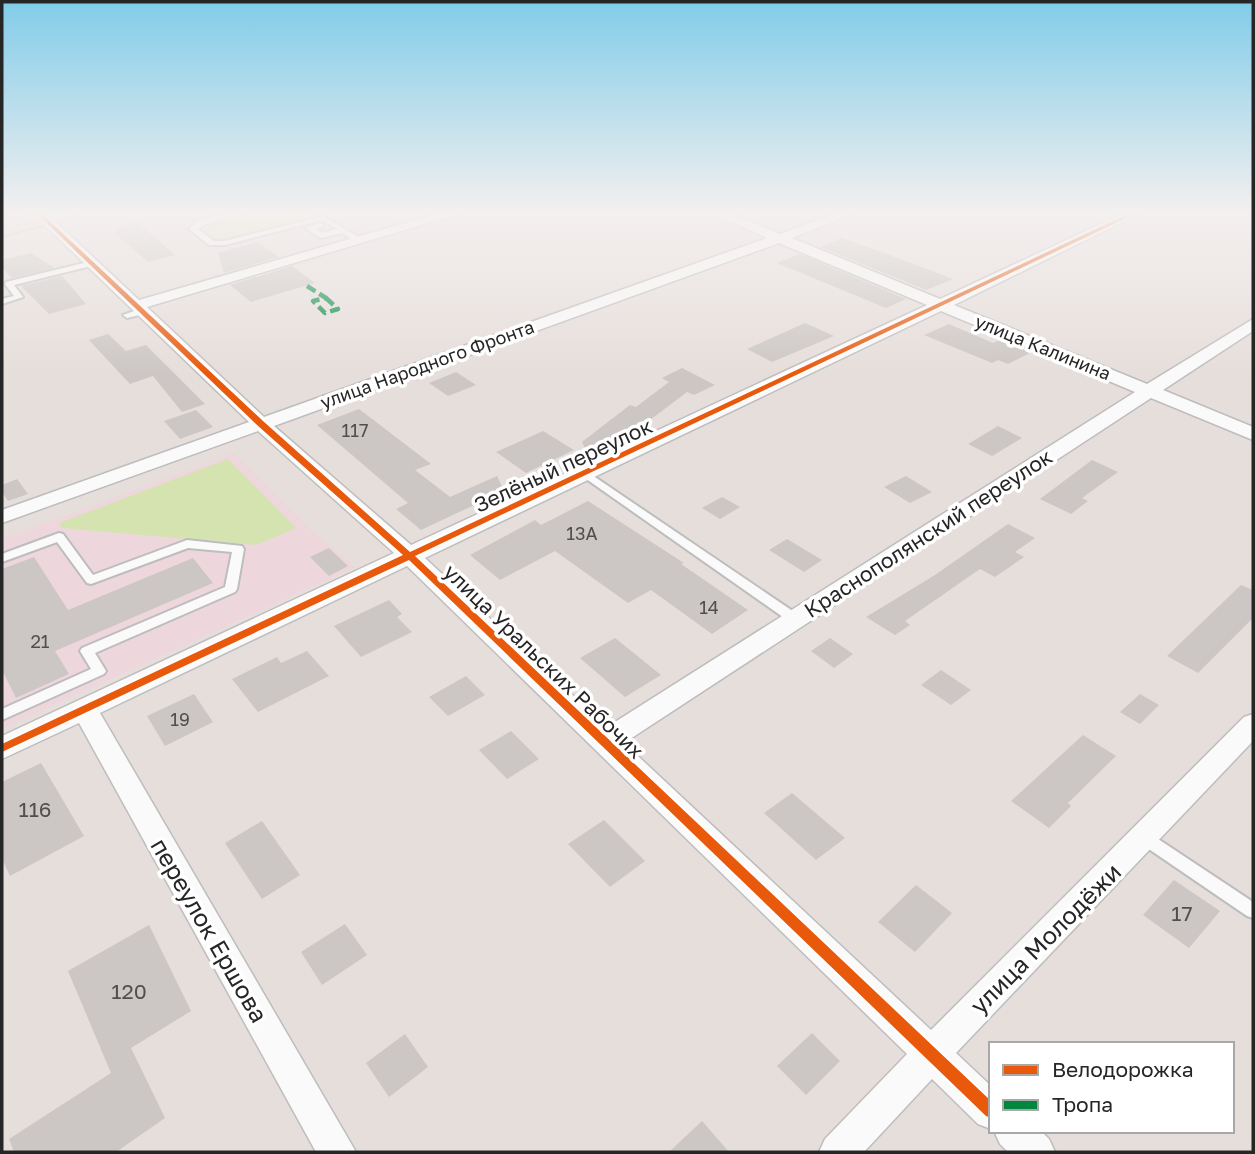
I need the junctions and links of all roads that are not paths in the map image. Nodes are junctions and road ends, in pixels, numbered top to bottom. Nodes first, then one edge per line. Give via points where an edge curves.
1 (81, 266) edge
2 (94, 266) edge
3 (277, 266) edge
4 (703, 266) edge
5 (845, 266) edge
6 (1023, 266) edge
7 (2, 276) edge
8 (9, 284) junction
9 (2, 302) edge
10 (940, 305) junction
11 (134, 311) junction
12 (1253, 324) edge
13 (1149, 390) junction
14 (260, 423) junction
15 (1253, 433) edge
16 (586, 474) junction
17 (2, 517) edge
18 (410, 556) junction
19 (2, 558) edge
20 (795, 618) junction
21 (84, 708) junction
22 (2, 715) edge
23 (1253, 724) edge
24 (603, 743) junction
25 (2, 748) edge
26 (1146, 838) junction
27 (1253, 911) edge
28 (929, 1055) junction
29 (989, 1109) edge
30 (1015, 1133) edge
31 (337, 1152) edge
32 (838, 1152) edge
33 (1035, 1152) edge

1 - 8 lane
2 - 11 street, улица Уральских Рабочих
3 - 11 street
4 - 14 street, улица Народного Фронта
5 - 10 street, улица Калинина
6 - 10 street, Зелёный переулок
7 - 8 lane
8 - 9 lane via 19,297
10 - 13 street, улица Калинина
10 - 16 street, Зелёный переулок
11 - 14 street, улица Уральских Рабочих
12 - 13 street, Краснополянский переулок
13 - 15 street, улица Калинина
13 - 20 street, Краснополянский переулок
14 - 17 street, улица Народного Фронта
14 - 18 street, улица Уральских Рабочих
16 - 18 street, Зелёный переулок
16 - 20 lane
18 - 21 street, Зелёный переулок
18 - 24 street, улица Уральских Рабочих
19 - 22 lane via 59,537 91,580 187,544 238,549 230,589 87,651 99,671
20 - 24 street, Краснополянский переулок
21 - 25 street, Зелёный переулок
21 - 31 street, переулок Ершова
23 - 26 street, улица Молодёжи
24 - 28 street, улица Уральских Рабочих
26 - 27 lane
26 - 28 street, улица Молодёжи
28 - 29 street, улица Уральских Рабочих
28 - 32 street, улица Молодёжи
30 - 33 street

